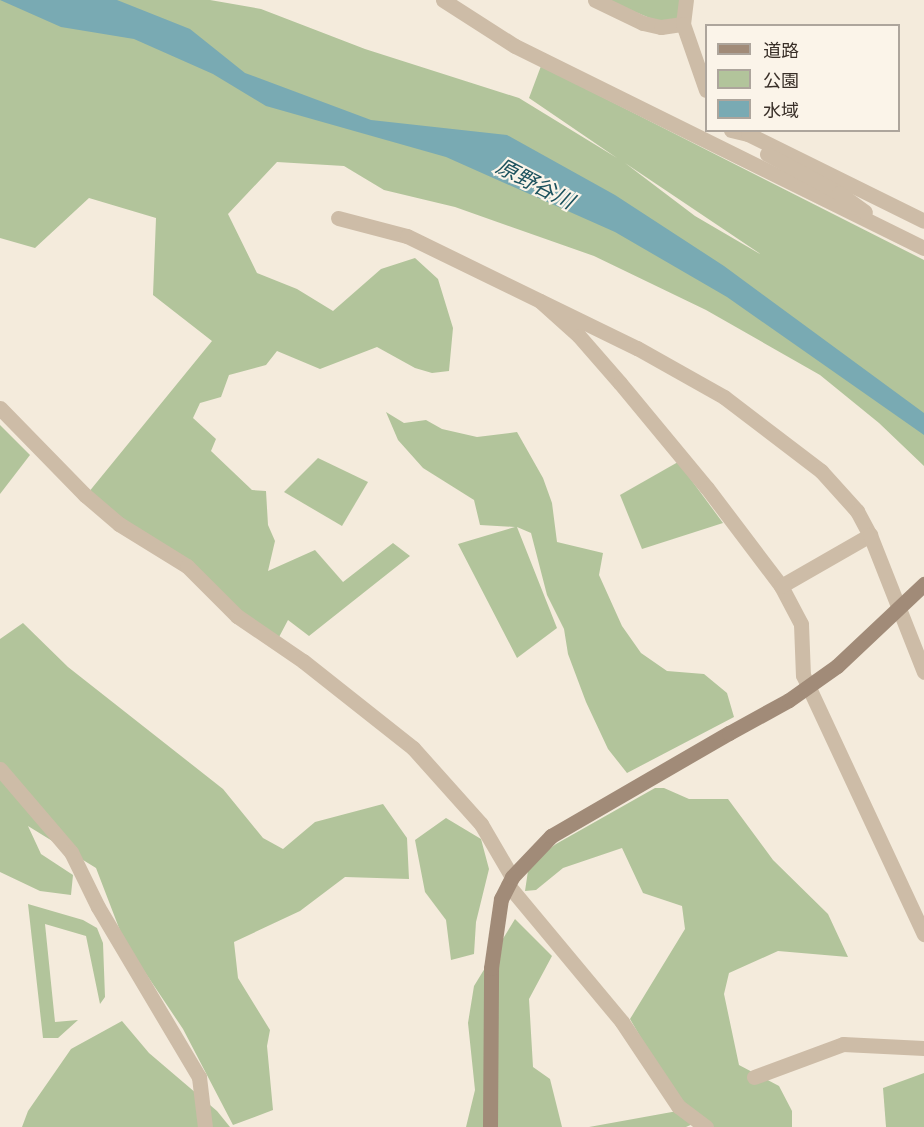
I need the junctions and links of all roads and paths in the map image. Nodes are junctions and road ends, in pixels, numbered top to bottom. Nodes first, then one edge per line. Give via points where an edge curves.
1 (443, 0) edge
2 (595, 0) edge
3 (686, 0) edge
4 (683, 24) junction
5 (705, 87) edge
6 (733, 132) edge
7 (739, 132) edge
8 (338, 219) dead end
9 (924, 221) edge
10 (895, 234) junction
11 (924, 248) edge
12 (540, 302) junction
13 (0, 408) edge
14 (870, 534) junction
15 (781, 586) junction
16 (921, 586) edge
17 (900, 606) junction
18 (924, 672) edge
19 (0, 769) edge
20 (510, 881) junction
21 (924, 934) edge
22 (924, 1048) edge
23 (754, 1077) dead end
24 (205, 1127) edge
25 (490, 1127) edge
26 (706, 1127) edge

1 - 10 street via 515,46
2 - 4 street via 643,23 661,27
3 - 4 street
4 - 5 street
6 - 10 street via 839,193
7 - 9 street
8 - 12 street via 407,236
10 - 11 street
12 - 14 street via 637,348 724,397 820,471 857,510
12 - 15 street via 579,336 620,383
13 - 20 street via 119,524 187,566 237,616 303,661 413,748 481,824
14 - 15 street
14 - 17 street
15 - 21 street via 801,624 803,675
16 - 17 street
17 - 18 street
17 - 20 street, bridge via 837,666 789,700 551,836
19 - 24 street via 71,852 98,907 199,1077
20 - 25 street via 494,932 491,968
20 - 26 street via 622,1022 678,1106
22 - 23 street via 843,1044

